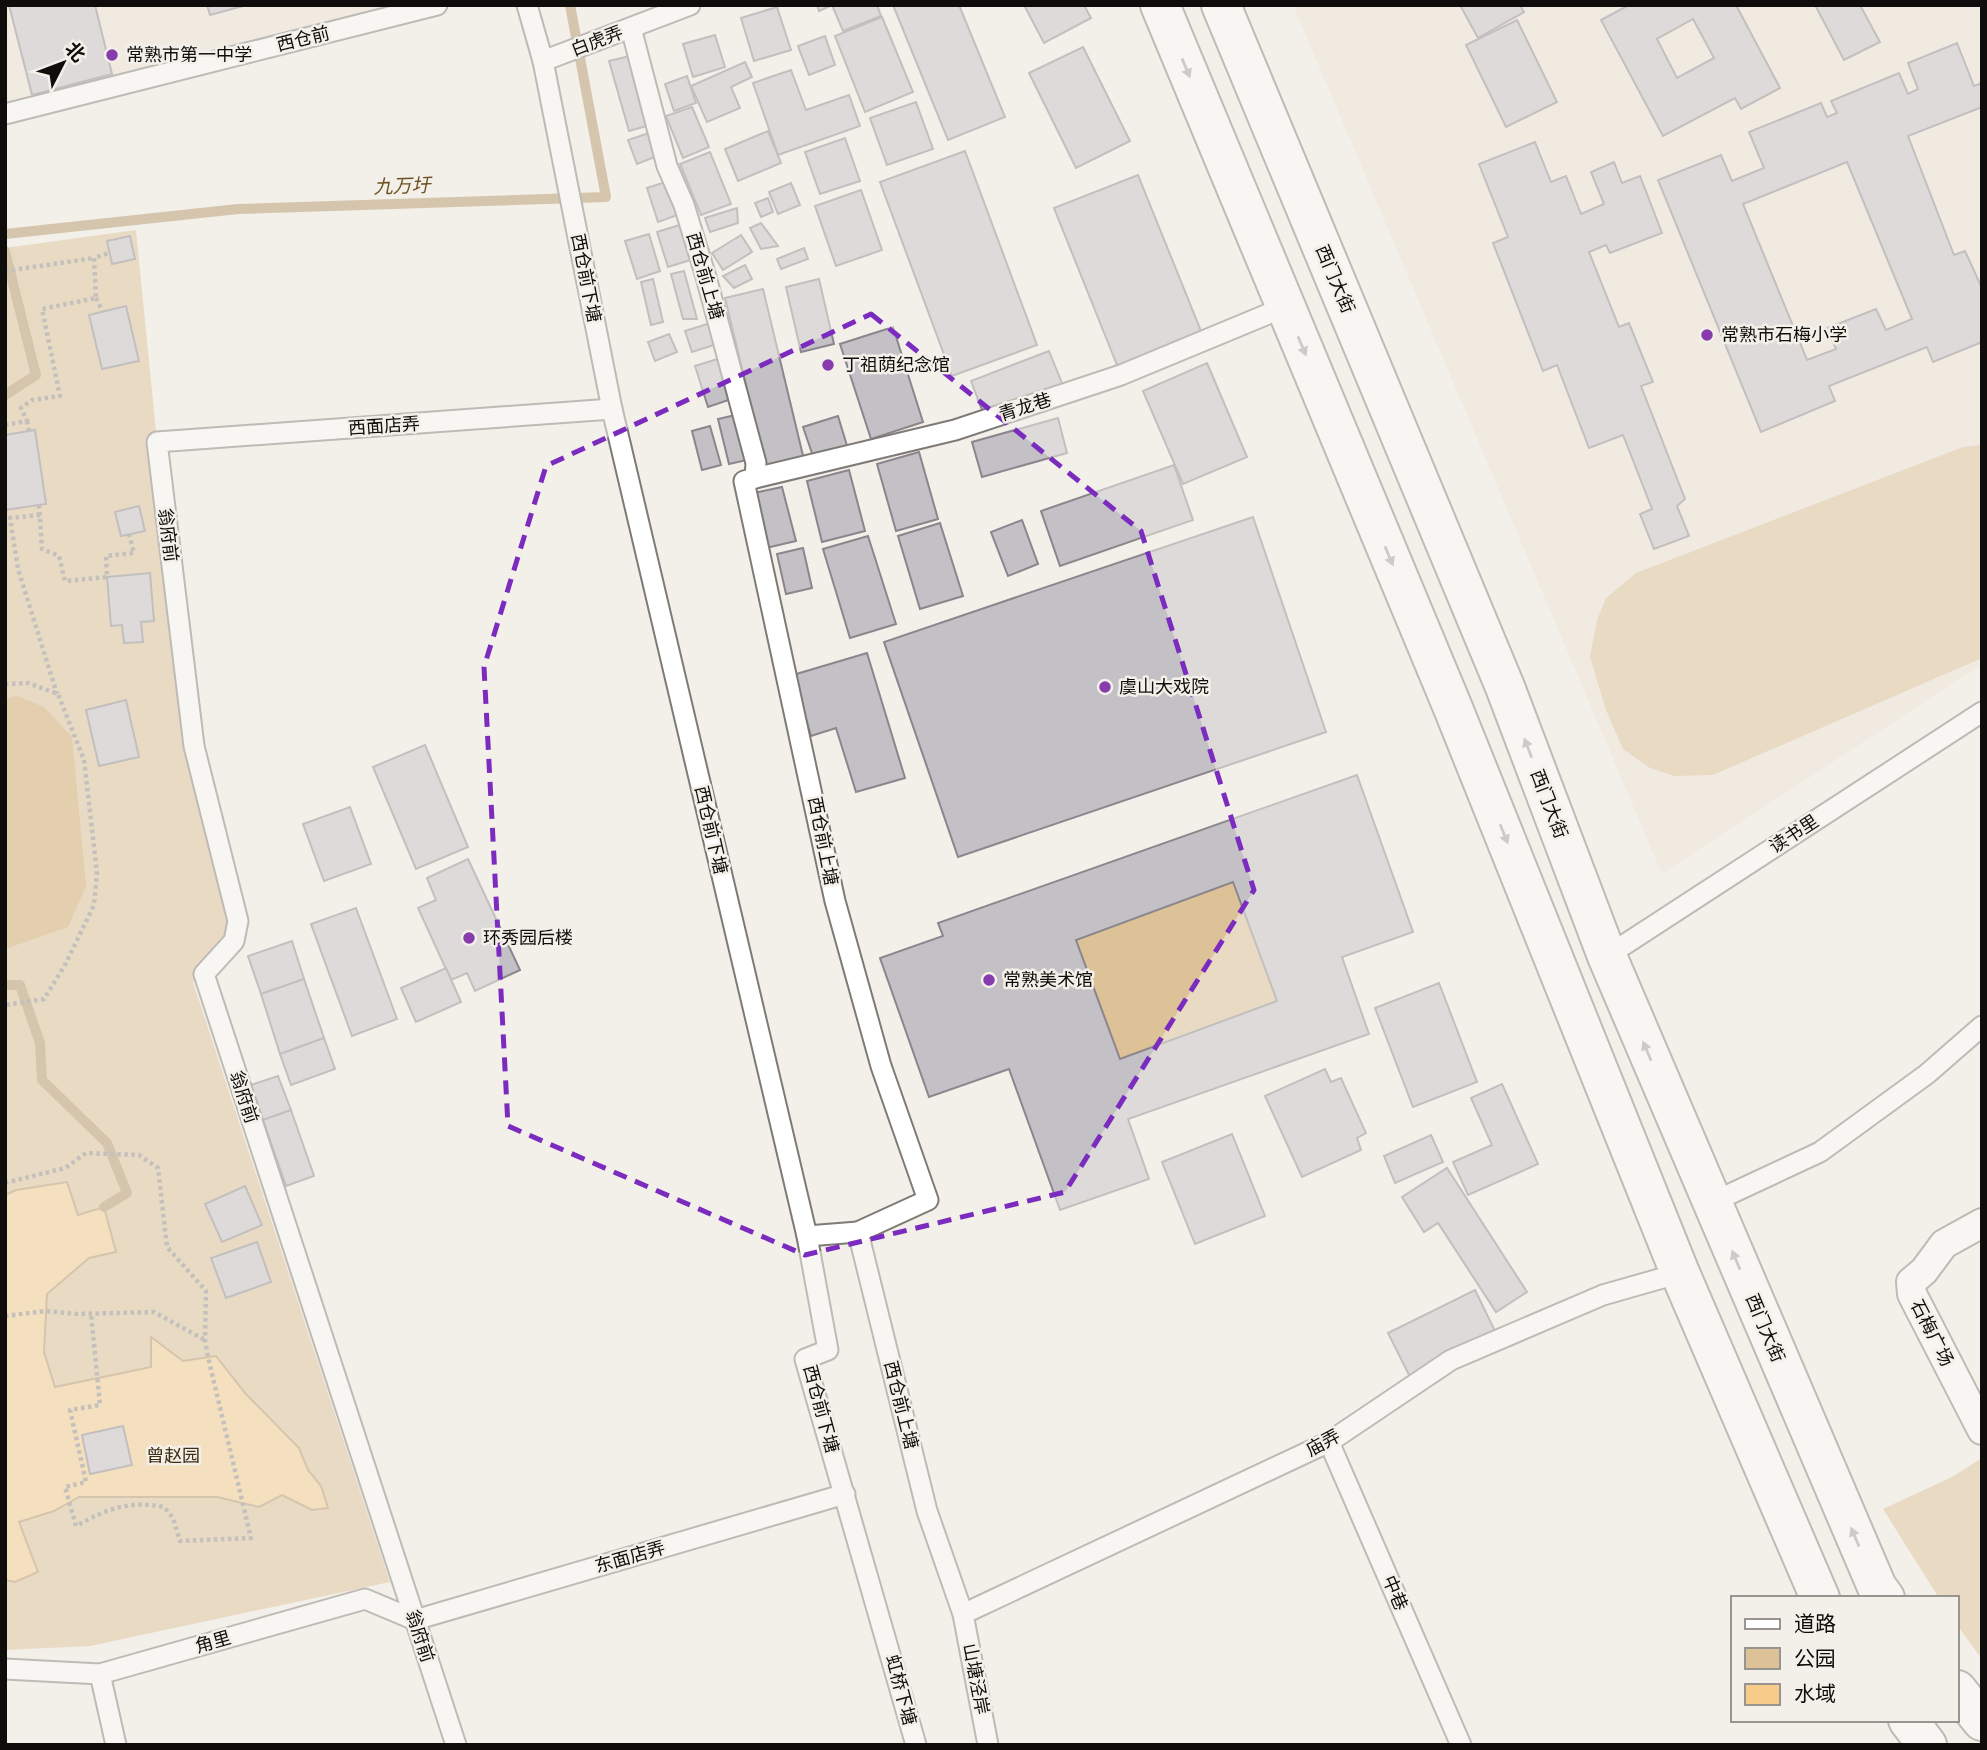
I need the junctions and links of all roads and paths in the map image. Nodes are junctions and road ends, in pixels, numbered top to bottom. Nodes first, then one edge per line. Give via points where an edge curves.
1 (437, 5) edge
2 (527, 5) edge
3 (690, 5) edge
4 (1160, 5) edge
5 (1221, 5) edge
6 (631, 27) junction
7 (543, 61) junction
8 (5, 114) edge
9 (109, 253) dead end
10 (94, 258) junction
11 (5, 271) edge
12 (96, 298) junction
13 (1285, 307) junction
14 (103, 312) dead end
15 (612, 409) junction
16 (27, 421) junction
17 (5, 425) edge
18 (29, 431) dead end
19 (157, 442) joint
20 (755, 478) junction
21 (39, 505) dead end
22 (40, 515) junction
23 (129, 534) dead end
24 (5, 684) edge
25 (58, 695) junction
26 (1982, 712) edge
27 (1607, 956) junction
28 (5, 1005) edge
29 (1982, 1026) edge
30 (5, 1183) edge
31 (1713, 1202) junction
32 (1982, 1223) edge
33 (858, 1232) junction
34 (807, 1236) junction
35 (1680, 1273) junction
36 (90, 1314) junction
37 (5, 1316) edge
38 (205, 1340) junction
39 (1982, 1430) edge
40 (1329, 1442) junction
41 (845, 1494) junction
42 (1819, 1596) edge
43 (1884, 1596) edge
44 (963, 1614) junction
45 (415, 1620) junction
46 (886, 1635) joint
47 (5, 1669) edge
48 (100, 1674) junction
49 (1959, 1692) edge
50 (1982, 1721) edge
51 (1910, 1722) edge
52 (116, 1745) edge
53 (456, 1745) edge
54 (916, 1745) edge
55 (988, 1745) edge
56 (1461, 1745) edge
57 (1927, 1745) edge

1 - 8 lane, 西仓前
2 - 7 lane, 西仓前下塘
3 - 6 lane, 白虎弄
4 -> 13 main road
27 -> 5 main road, 西门大街 via 1505,687
6 - 7 lane, 白虎弄
6 - 20 lane, 西仓前上塘 via 667,166 706,276 756,463
7 - 15 lane, 西仓前下塘
9 - 10 path
10 - 11 path
10 - 12 path
12 - 14 path
12 - 16 path via 42,309 60,396 32,400 21,408
13 - 20 lane, 青龙巷 via 1121,375 955,430
13 -> 35 main road via 1453,708
15 - 19 lane, 西面店弄
15 - 34 lane, 西仓前下塘
16 - 17 path
16 - 18 path
19 - 45 lane, 翁府前 via 194,746 238,921 234,941 204,974
20 - 33 lane, 西仓前上塘 via 744,481 835,901 881,1066 928,1200
21 - 22 path
22 - 23 path via 42,550 59,556 65,580 107,577 106,556 134,553
22 - 25 path via 10,518 18,569
24 - 25 path via 28,683
25 - 28 path via 84,760 97,873 94,905 44,999
26 - 27 lane, 读书里
31 -> 27 main road, 西门大街
29 - 31 lane via 1927,1074 1820,1152
30 - 38 path via 65,1168 86,1153 139,1155 158,1168 167,1247 206,1291
43 -> 31 main road, 西门大街
32 - 39 street, 石梅广场 via 1944,1244 1911,1282 1912,1293
33 - 34 lane
33 - 44 lane, 西仓前上塘 via 927,1511
34 - 41 lane, 西仓前下塘 via 828,1350 805,1359
35 - 40 lane, 庙弄 via 1603,1295 1451,1360
35 - 42 main road
36 - 37 path via 46,1311
36 - 38 path via 154,1312
36 - 38 path via 100,1405 70,1410 86,1482 65,1487 76,1526 115,1506 143,1503 164,1507 180,1541 251,1538
40 - 44 lane, 庙弄
40 - 56 lane, 中巷
41 - 45 lane, 东面店弄
41 - 46 lane, 西仓前下塘
44 - 55 lane, 山塘泾岸
45 - 48 lane, 角里 via 365,1599
45 - 53 lane, 翁府前
46 - 54 lane, 虹桥下塘
47 - 48 lane, 角里
48 - 52 lane
49 - 50 main road
51 - 57 main road

